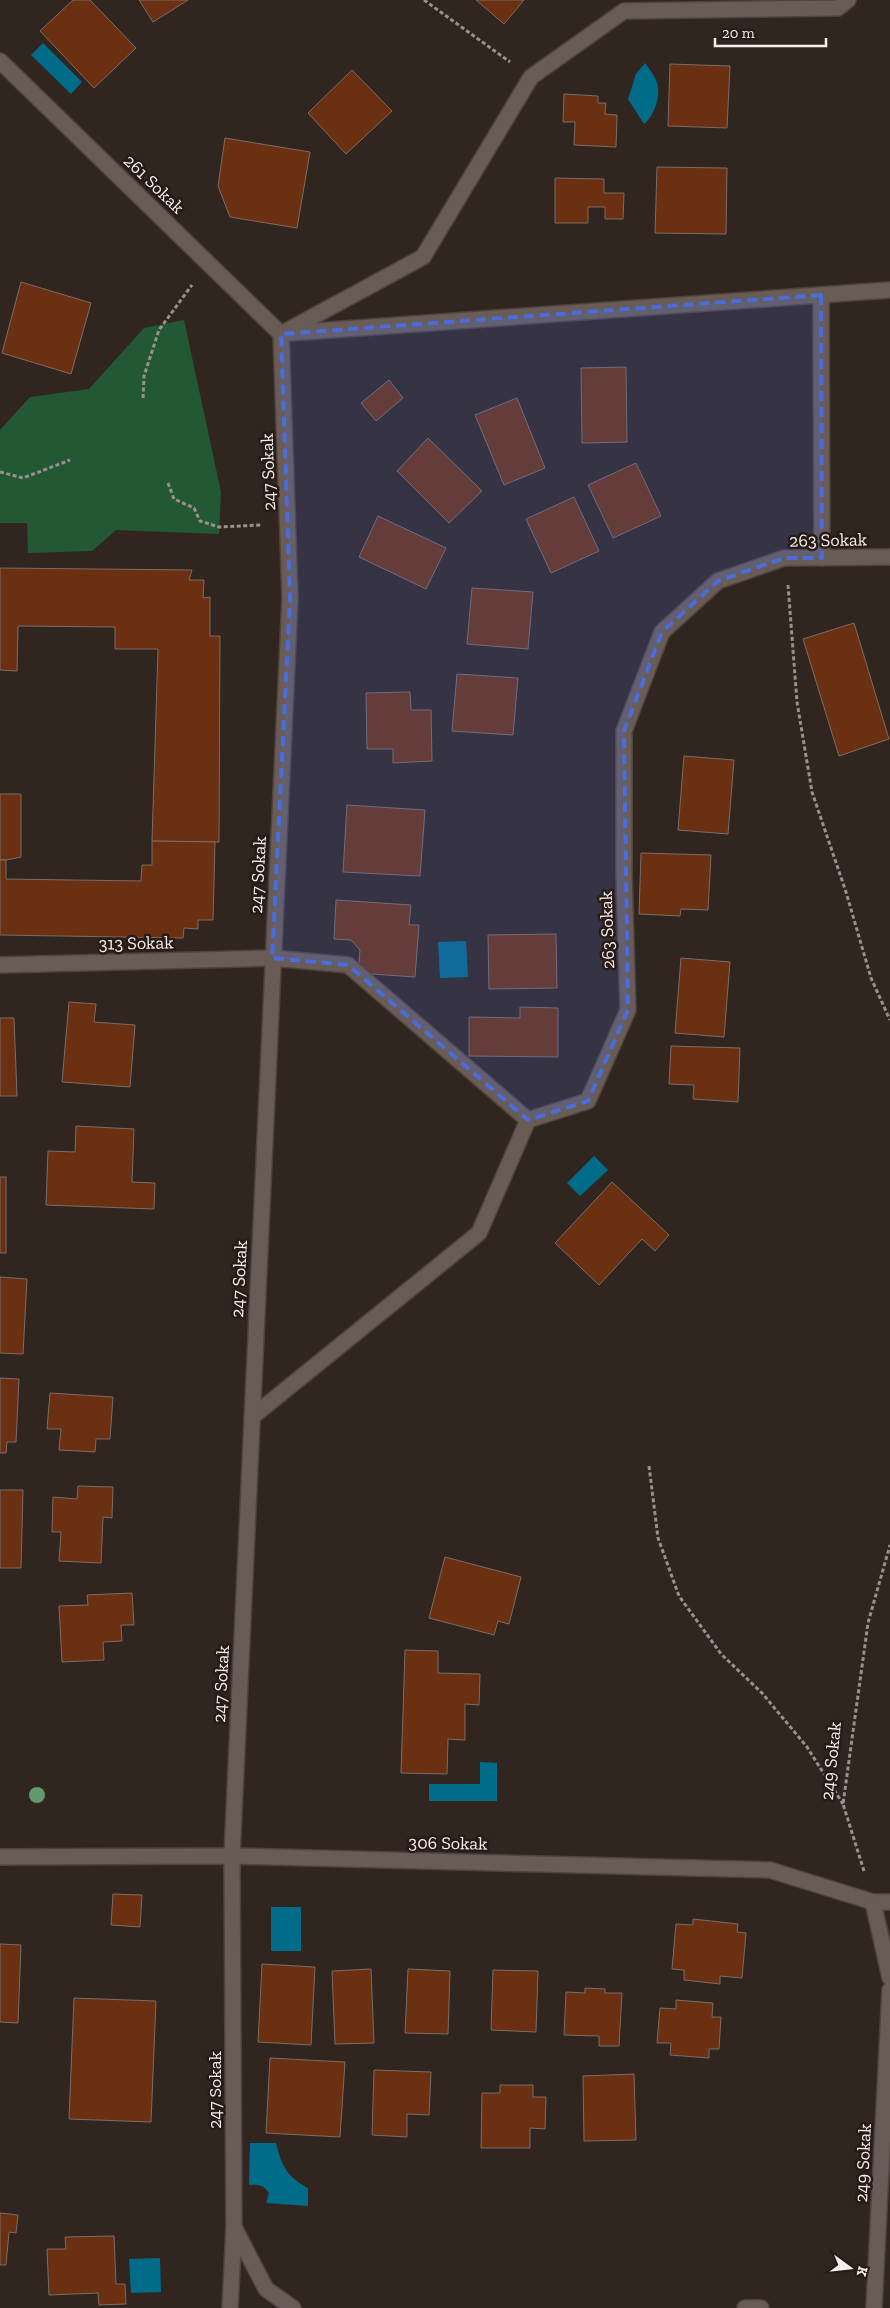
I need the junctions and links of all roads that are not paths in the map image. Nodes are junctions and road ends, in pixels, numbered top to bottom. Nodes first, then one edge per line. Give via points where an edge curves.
1 (848, 0) edge
2 (0, 61) edge
3 (890, 290) edge
4 (821, 295) junction
5 (281, 334) junction
6 (890, 557) edge
7 (822, 558) junction
8 (272, 958) junction
9 (0, 965) edge
10 (528, 1120) junction
11 (252, 1417) junction
12 (232, 1856) junction
13 (0, 1857) edge
14 (873, 1902) junction
15 (890, 1902) edge
16 (890, 1978) edge
17 (890, 1990) edge
18 (234, 2227) junction
19 (230, 2308) edge
20 (293, 2308) edge
21 (746, 2308) edge
22 (761, 2308) edge
23 (874, 2308) edge

1 - 5 street via 838,8 624,10 531,77 424,256
2 - 5 street, 261 Sokak
3 - 4 street
4 - 5 street
4 - 7 street
5 - 8 street, 247 Sokak via 290,598
6 - 7 street, 263 Sokak
7 - 10 street, 263 Sokak via 784,558 718,581 662,632 624,731 628,1010 588,1101
8 - 9 street, 313 Sokak
8 - 10 street via 348,965
8 - 11 street, 247 Sokak
10 - 11 street via 479,1233
11 - 12 street, 247 Sokak
12 - 13 street, 306 Sokak
12 - 14 street, 306 Sokak via 770,1870
12 - 18 street, 247 Sokak
14 - 15 street, 306 Sokak
14 - 16 street
17 - 23 street, 249 Sokak
18 - 19 street, 247 Sokak
18 - 20 street, 247 Sokak via 266,2289
21 - 22 street

